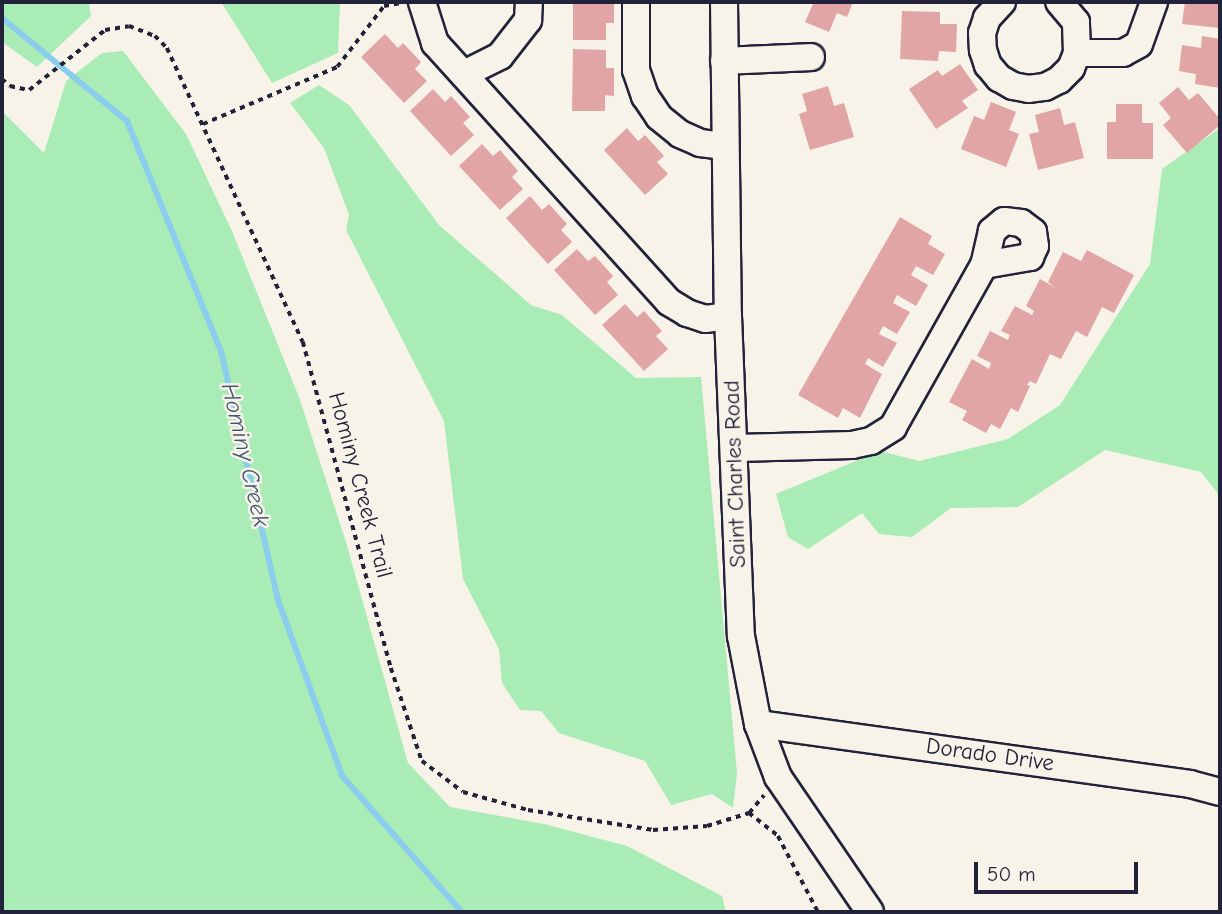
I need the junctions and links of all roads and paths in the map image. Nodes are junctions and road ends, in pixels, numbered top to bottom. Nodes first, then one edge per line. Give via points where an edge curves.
1 (410, 2) edge
2 (422, 2) edge
3 (529, 2) edge
4 (636, 2) edge
5 (724, 2) edge
6 (1002, 2) edge
7 (1059, 2) edge
8 (1154, 2) edge
9 (1077, 53) junction
10 (811, 57) dead end
11 (724, 61) junction
12 (464, 74) junction
13 (2, 79) edge
14 (203, 124) junction
15 (725, 146) junction
16 (984, 265) dead end
17 (728, 316) junction
18 (736, 448) junction
19 (758, 724) junction
20 (778, 777) junction
21 (1220, 792) edge
22 (749, 813) junction
23 (818, 912) edge
24 (870, 912) edge

1 - 14 path via 384,6 337,67
2 - 12 street via 435,43
3 - 12 street via 528,20 500,56
4 - 15 street via 636,70 645,96 659,117 680,134 700,143
5 - 11 street, Saint Charles Road
6 - 9 street via 982,33 985,57 999,78 1028,89 1045,87 1071,68
7 - 9 street via 1076,22
8 - 9 street via 1139,44 1123,53
10 - 11 street
11 - 15 street, Saint Charles Road
12 - 17 street via 669,302 705,319
13 - 14 path, Hominy Creek Trail via 29,90 105,30 129,26 155,36 167,48
14 - 22 path, Hominy Creek Trail via 303,342 390,668 422,761 463,792 528,810 640,828 706,826
15 - 17 street, Saint Charles Road
16 - 18 street via 893,427 871,441 852,445
17 - 18 street, Saint Charles Road
18 - 19 street, Saint Charles Road via 741,636
19 - 20 street, Saint Charles Road
19 - 21 street, Dorado Drive
20 - 22 path
20 - 24 street, Saint Charles Road
22 - 23 path via 778,836

